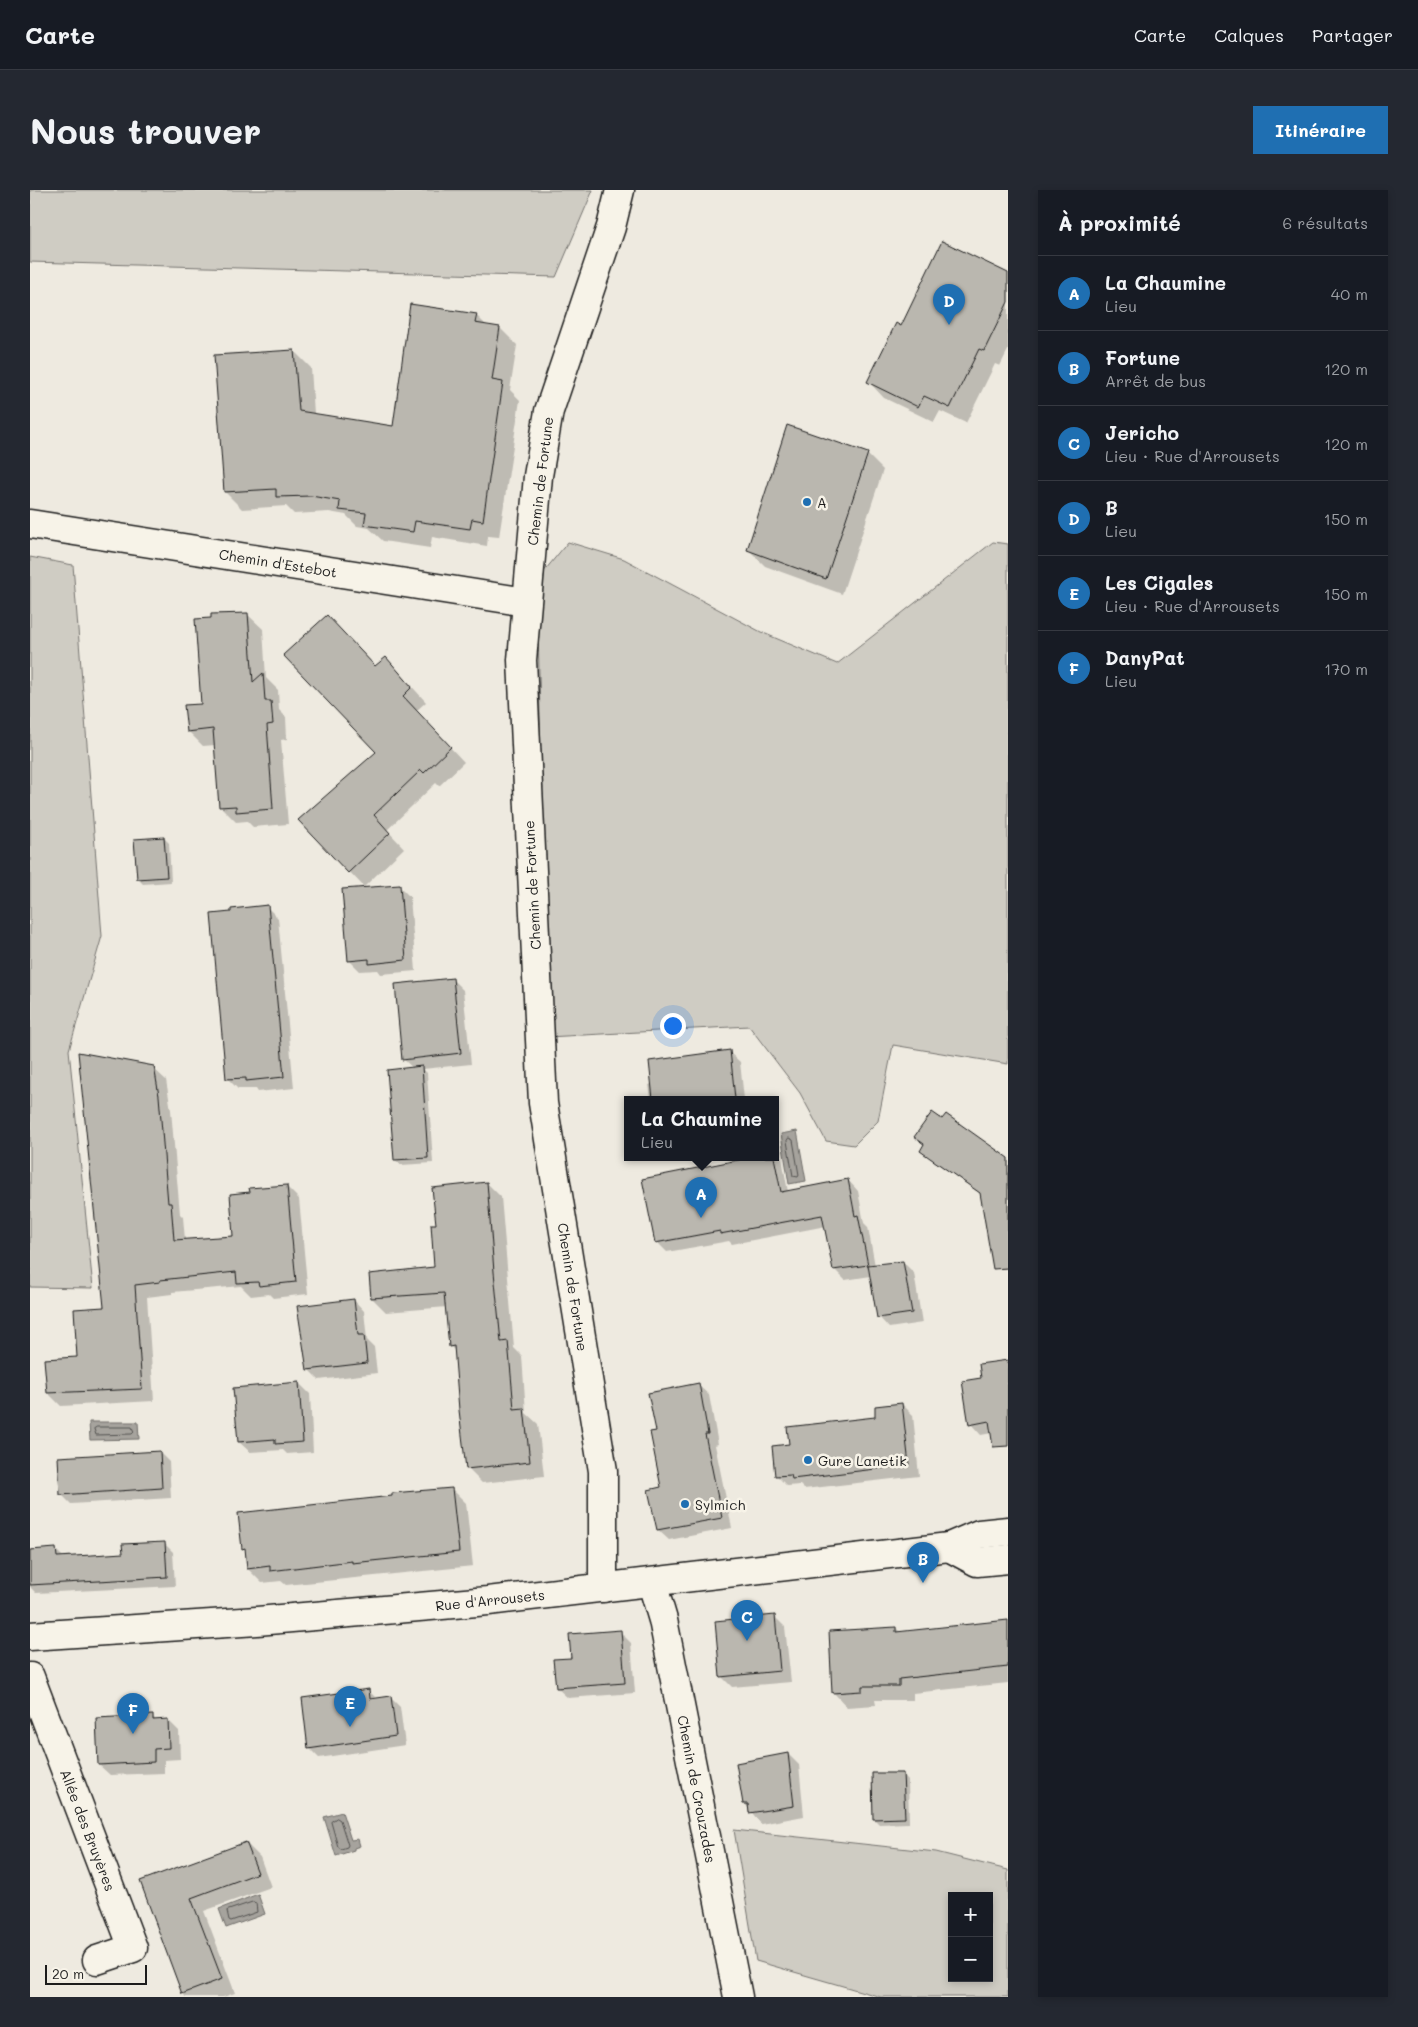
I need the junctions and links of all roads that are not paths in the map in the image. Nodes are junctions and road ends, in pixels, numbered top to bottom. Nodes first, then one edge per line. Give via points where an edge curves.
1 (620, 190) edge
2 (30, 524) edge
3 (526, 602) junction
4 (1008, 1531) edge
5 (949, 1547) junction
6 (1008, 1559) edge
7 (652, 1582) junction
8 (603, 1588) junction
9 (30, 1636) edge
10 (30, 1677) edge
11 (97, 1960) dead end
12 (738, 1997) edge

1 - 3 street, Chemin de Fortune via 611,227 549,411 538,476
2 - 3 street, Chemin d'Estebot
3 - 8 street, Chemin de Fortune via 522,660 543,1103 603,1471
4 - 5 street, Rue d'Arrousets via 979,1534
5 - 6 street via 977,1562
5 - 7 street, Rue d'Arrousets
7 - 8 street, Rue d'Arrousets
7 - 12 street, Chemin de Crouzades via 663,1620
8 - 9 street, Rue d'Arrousets via 257,1621
10 - 11 street, Allée des Bruyères via 133,1948

